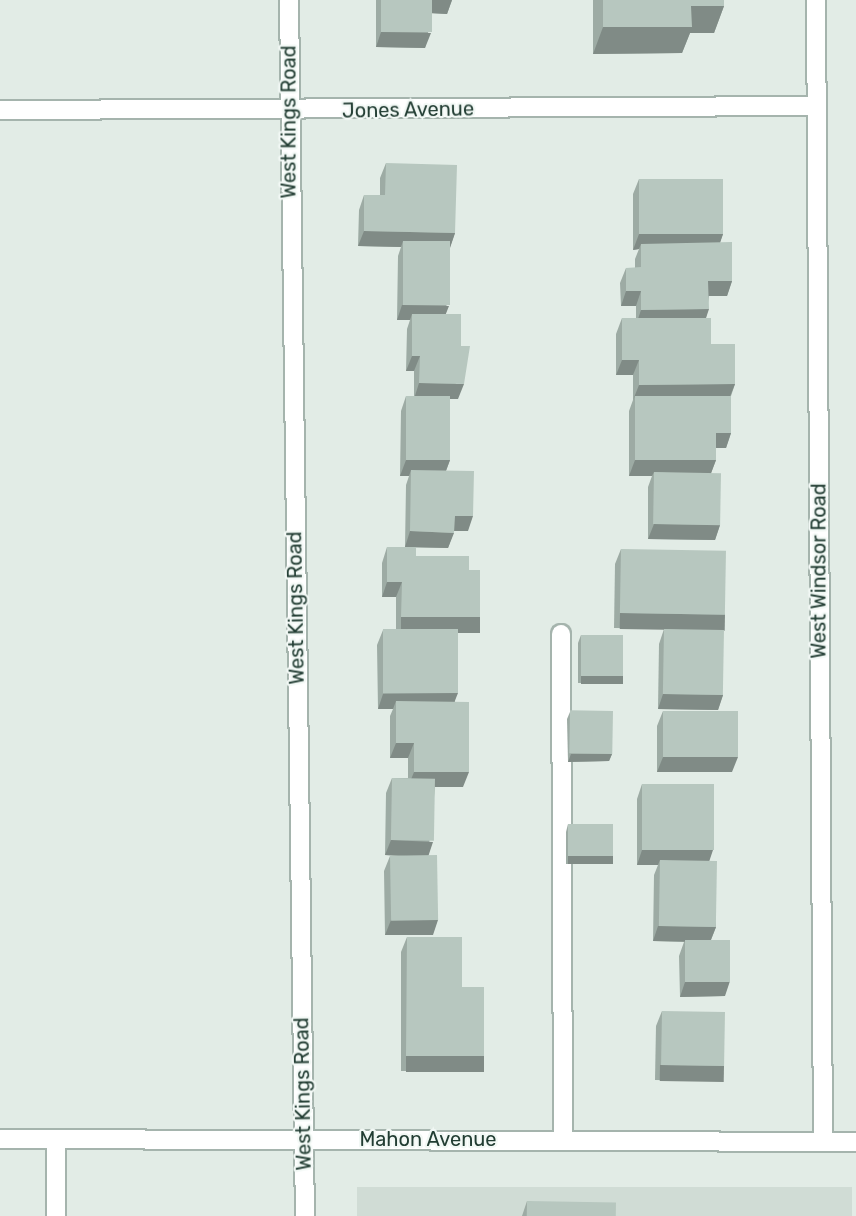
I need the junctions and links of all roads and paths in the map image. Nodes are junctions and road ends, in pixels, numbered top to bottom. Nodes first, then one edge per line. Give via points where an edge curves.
1 (289, 0) edge
2 (816, 0) edge
3 (815, 106) junction
4 (0, 110) edge
5 (288, 111) junction
6 (561, 634) dead end
7 (0, 1139) edge
8 (304, 1139) junction
9 (563, 1139) junction
10 (56, 1140) junction
11 (823, 1141) junction
12 (856, 1142) edge
13 (56, 1216) edge
14 (304, 1216) edge

1 - 5 street, West Kings Road
2 - 3 street, West Windsor Road
3 - 5 street, Jones Avenue
3 - 11 street, West Windsor Road
4 - 5 street, Jones Avenue
5 - 8 street, West Kings Road
6 - 9 street
7 - 10 street, Mahon Avenue
8 - 9 street, Mahon Avenue
8 - 10 street, Mahon Avenue
8 - 14 street, West Kings Road
9 - 11 street, Mahon Avenue
10 - 13 street
11 - 12 street, Mahon Avenue

